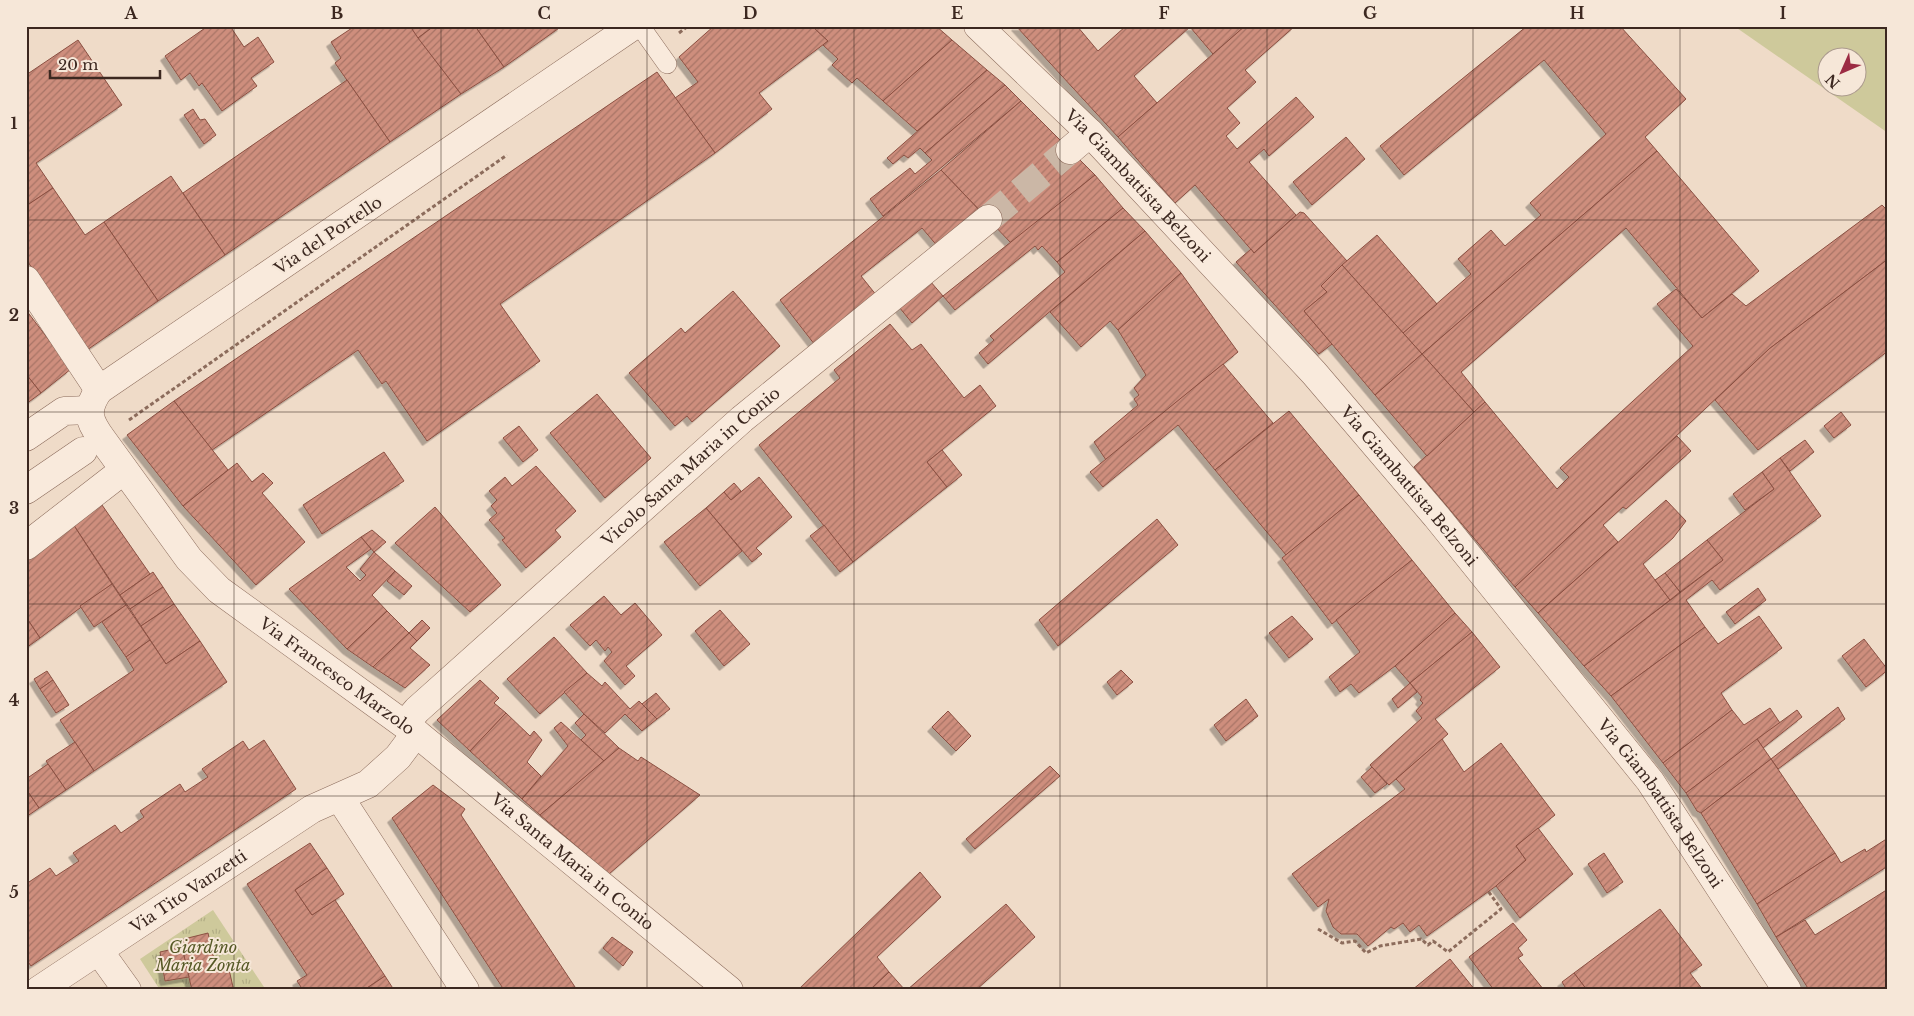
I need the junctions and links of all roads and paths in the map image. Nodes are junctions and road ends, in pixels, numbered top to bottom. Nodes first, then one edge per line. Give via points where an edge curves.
1 (633, 26) edge
2 (640, 26) edge
3 (688, 26) edge
4 (978, 26) edge
5 (662, 57) joint
6 (509, 154) dead end
7 (988, 219) tunnel mouth
8 (26, 280) edge
9 (94, 400) junction
10 (124, 423) dead end
11 (26, 437) edge
12 (83, 451) dead end
13 (124, 470) junction
14 (26, 490) edge
15 (26, 546) edge
16 (410, 729) junction
17 (340, 798) junction
18 (1488, 891) dead end
19 (1318, 929) dead end
20 (99, 950) junction
21 (38, 990) edge
22 (127, 990) edge
23 (465, 990) edge
24 (729, 990) edge
25 (1787, 990) edge

1 - 9 street, Via del Portello
2 - 5 lane
3 - 5 path
4 - 25 street, Via Giambattista Belzoni via 1080,142 1314,373 1436,516 1650,781
6 - 10 path
7 - 16 street, Vicolo Santa Maria in Conio via 742,419 417,710
8 - 9 street, Via Francesco Marzolo
9 - 11 street via 64,411
9 - 13 street, Via Francesco Marzolo via 92,425
12 - 14 street
13 - 15 street
13 - 16 street, Via Francesco Marzolo via 190,558 219,590
16 - 17 street, Via Francesco Marzolo via 398,757 368,784
16 - 24 street, Via Santa Maria in Conio
17 - 20 street, Via Tito Vanzetti via 312,809
17 - 23 street
18 - 19 path via 1501,910 1448,952 1433,941 1428,945 1421,939 1380,946 1366,953 1355,941 1342,943
20 - 21 street, Via Tito Vanzetti
20 - 22 street

